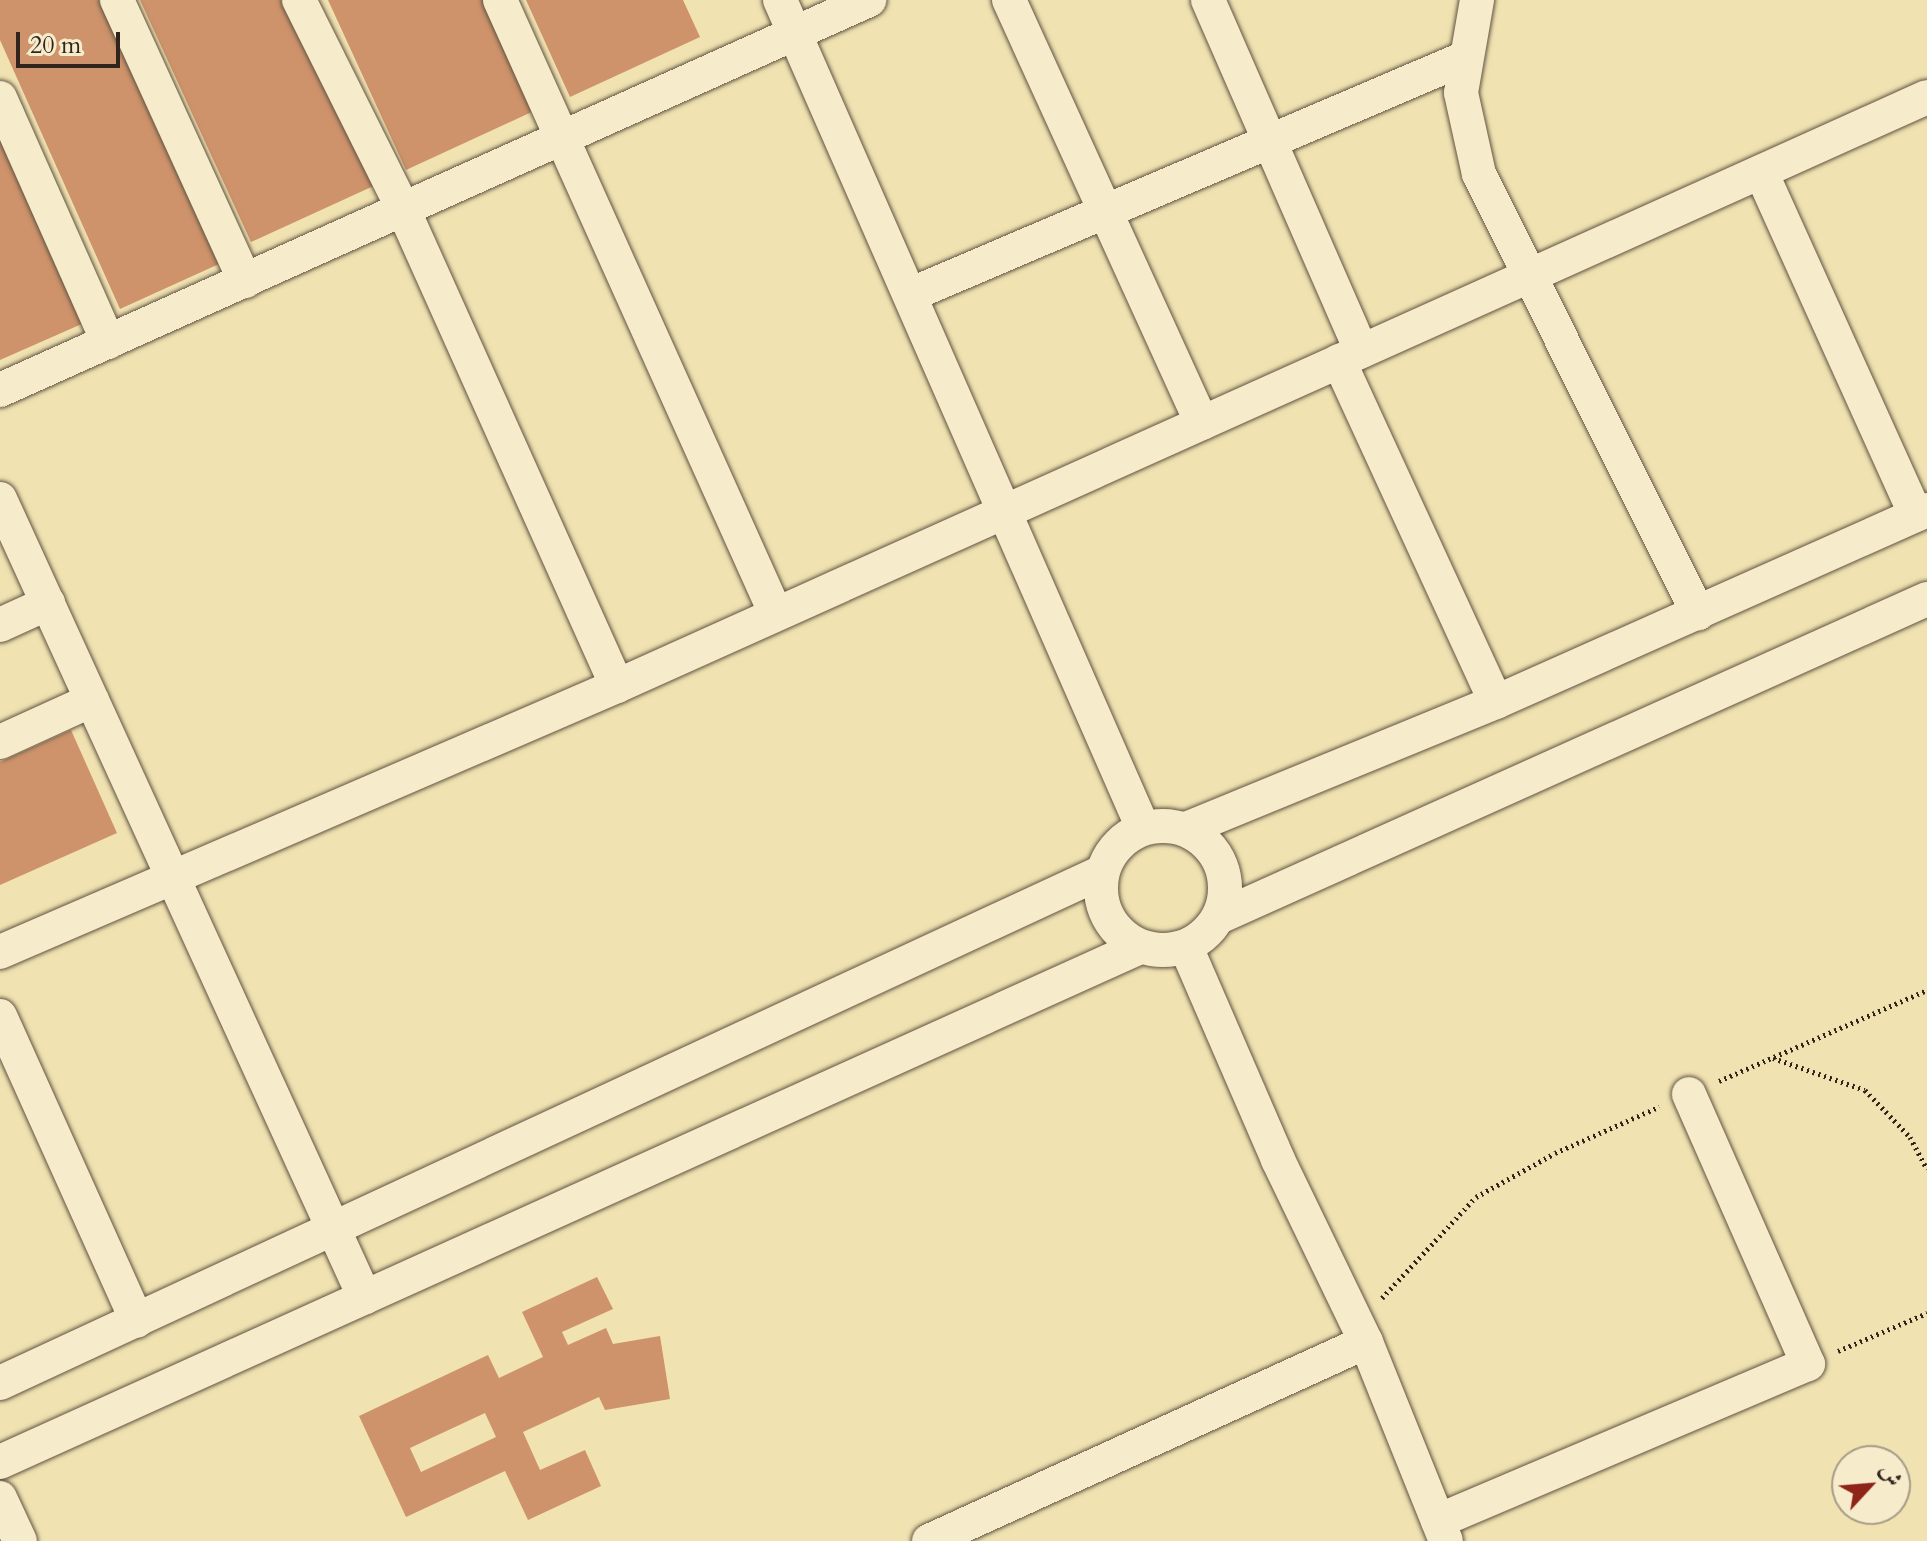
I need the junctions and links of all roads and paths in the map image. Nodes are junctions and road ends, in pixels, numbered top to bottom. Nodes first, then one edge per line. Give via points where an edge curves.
1 (117, 0) edge
2 (299, 0) edge
3 (500, 0) edge
4 (780, 0) edge
5 (869, 0) edge
6 (1009, 0) edge
7 (1208, 0) edge
8 (1477, 0) edge
9 (795, 33) junction
10 (1465, 58) junction
11 (1927, 97) edge
12 (0, 98) edge
13 (562, 138) junction
14 (1270, 141) junction
15 (1761, 172) junction
16 (403, 209) junction
17 (1105, 211) junction
18 (1530, 275) junction
19 (245, 281) junction
20 (912, 294) junction
21 (108, 342) junction
22 (1350, 356) junction
23 (0, 390) edge
24 (1202, 423) junction
25 (0, 499) edge
26 (1005, 511) junction
27 (1921, 513) edge
28 (1927, 599) edge
29 (48, 603) junction
30 (776, 614) junction
31 (1698, 614) junction
32 (0, 625) edge
33 (617, 686) junction
34 (92, 700) junction
35 (1496, 702) junction
36 (0, 742) edge
37 (1143, 828) junction
38 (1186, 829) junction
39 (1102, 872) junction
40 (173, 879) junction
41 (1219, 917) junction
42 (1140, 947) junction
43 (1186, 947) junction
44 (0, 952) edge
45 (1927, 990) edge
46 (0, 1016) edge
47 (1772, 1058) junction
48 (1689, 1094) junction
49 (1927, 1169) edge
50 (332, 1227) junction
51 (365, 1298) junction
52 (1927, 1313) edge
53 (137, 1321) junction
54 (1366, 1342) junction
55 (1808, 1364) junction
56 (0, 1383) edge
57 (0, 1462) edge
58 (0, 1498) edge
59 (1442, 1531) edge
60 (20, 1541) edge
61 (929, 1541) edge

1 - 19 street
2 - 16 street
3 - 13 street
4 - 9 street
5 - 9 street
6 - 17 street
7 - 14 street
8 - 10 street
9 - 13 street
9 - 20 street
10 - 14 street
10 - 18 street via 1461,93 1479,174
11 - 15 street
12 - 21 street
13 - 16 street
13 - 30 street
14 - 17 street
14 - 22 street
15 - 18 street
15 - 27 street
16 - 19 street
16 - 33 street
17 - 20 street
17 - 24 street
18 - 22 street
18 - 31 street
19 - 21 street
20 - 26 street
21 - 23 street
22 - 24 street
22 - 35 street
24 - 26 street
25 - 29 street
26 - 30 street
26 - 37 street
27 - 31 street
28 - 41 street
29 - 32 street
29 - 34 street
30 - 33 street
31 - 35 street
33 - 40 street
34 - 36 street
34 - 40 street
35 - 38 street
37 - 38 street
37 - 39 street via 1110,852
38 - 41 street via 1208,844 1222,866 1226,891
39 - 42 street via 1100,894 1107,916 1120,934
39 - 50 street
40 - 44 street
40 - 50 street
41 - 43 street
42 - 43 street
42 - 51 street
43 - 54 street via 1278,1160
45 - 47 path
46 - 53 street
47 - 48 path
47 - 49 path via 1865,1090 1910,1137
48 - 54 path via 1555,1153 1476,1197 1380,1301
48 - 55 street
50 - 51 street
50 - 53 street
51 - 57 street
52 - 55 path
53 - 56 street
54 - 59 street
54 - 61 street
55 - 59 street
58 - 60 street

